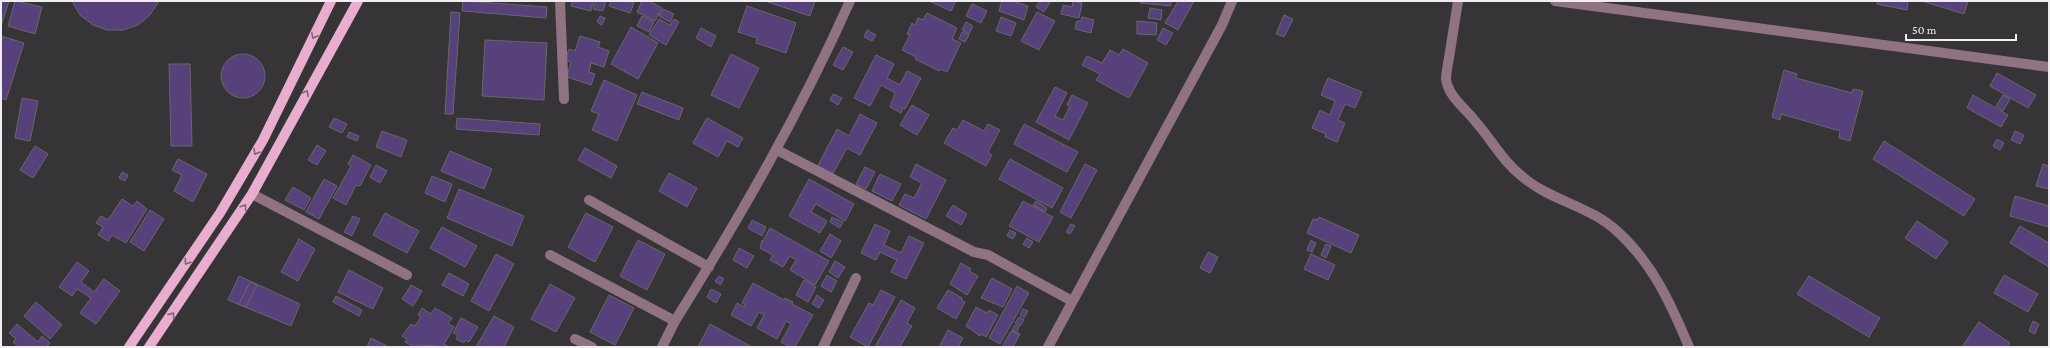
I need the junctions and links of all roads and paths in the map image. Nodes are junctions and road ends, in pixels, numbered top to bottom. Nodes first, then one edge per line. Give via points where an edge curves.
1 (331, 1) edge
2 (358, 1) edge
3 (560, 1) edge
4 (850, 1) edge
5 (1232, 1) edge
6 (1458, 1) edge
7 (1555, 1) edge
8 (2049, 67) edge
9 (564, 99) dead end
10 (777, 150) junction
11 (252, 194) junction
12 (589, 200) dead end
13 (550, 255) dead end
14 (709, 267) junction
15 (407, 275) dead end
16 (856, 278) dead end
17 (1072, 301) junction
18 (675, 321) junction
19 (575, 339) dead end
20 (129, 347) edge
21 (150, 347) edge
22 (592, 347) edge
23 (662, 347) edge
24 (823, 347) edge
25 (1048, 347) edge
26 (1689, 347) edge

1 -> 20 main road via 263,140 220,213
11 -> 2 main road
3 - 9 street
4 - 10 street via 826,56
5 - 17 street via 1222,25 1148,164
6 - 26 street via 1446,79 1451,94 1476,122 1501,157 1525,179 1554,196 1592,212 1638,251 1667,297
7 - 8 street
10 - 14 street
10 - 17 street via 974,252 988,255
11 - 15 street
21 -> 11 main road
12 - 14 street
13 - 18 street
14 - 18 street
16 - 24 street
17 - 25 street
18 - 23 street
19 - 22 street

